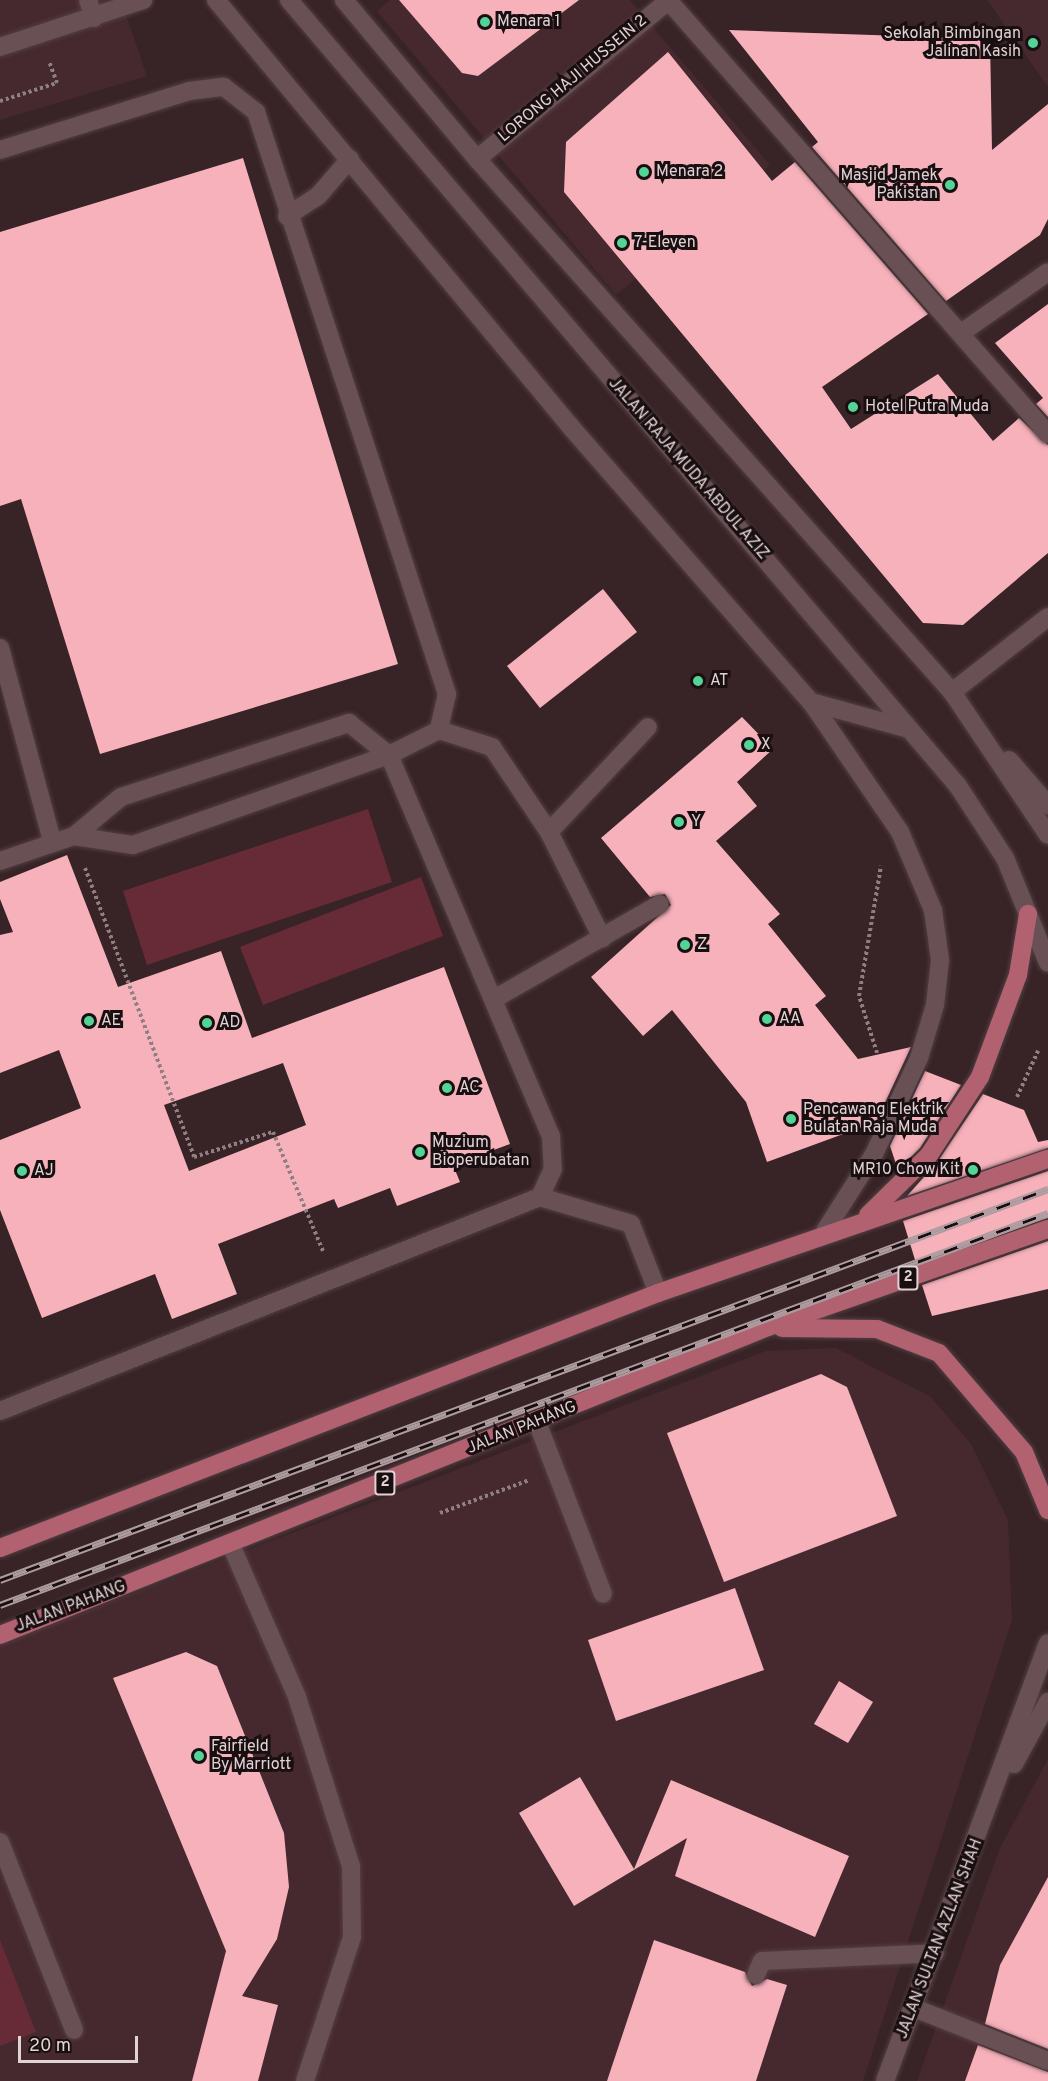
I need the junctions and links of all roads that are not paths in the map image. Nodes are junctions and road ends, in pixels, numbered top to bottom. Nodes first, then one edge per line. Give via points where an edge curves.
1 (88, 0) edge
2 (143, 0) edge
3 (216, 0) edge
4 (289, 0) edge
5 (344, 0) edge
6 (668, 0) edge
7 (94, 18) junction
8 (0, 47) edge
9 (0, 150) edge
10 (350, 159) junction
11 (477, 159) junction
12 (287, 216) junction
13 (1048, 272) edge
14 (961, 333) junction
15 (1048, 434) edge
16 (1048, 617) edge
17 (0, 648) edge
18 (952, 692) junction
19 (811, 702) junction
20 (648, 727) dead end
21 (909, 729) junction
22 (439, 730) junction
23 (388, 755) junction
24 (1048, 805) edge
25 (549, 832) junction
26 (1048, 835) edge
27 (74, 836) junction
28 (52, 841) junction
29 (0, 861) edge
30 (660, 904) dead end
31 (1028, 914) junction
32 (602, 938) junction
33 (1048, 963) edge
34 (494, 999) junction
35 (1048, 1159) edge
36 (540, 1197) junction
37 (862, 1220) junction
38 (1048, 1229) edge
39 (825, 1231) junction
40 (658, 1293) junction
41 (768, 1327) junction
42 (0, 1411) edge
43 (537, 1422) junction
44 (1048, 1510) edge
45 (231, 1545) junction
46 (0, 1548) edge
47 (603, 1594) dead end
48 (0, 1635) edge
49 (1048, 1643) edge
50 (1048, 1701) edge
51 (995, 1797) junction
52 (0, 1842) edge
53 (935, 1953) junction
54 (756, 1975) dead end
55 (914, 2008) junction
56 (74, 2030) dead end
57 (1048, 2061) edge
58 (306, 2081) edge
59 (885, 2081) edge

1 - 7 main road
2 - 7 main road
3 - 10 main road
4 - 21 main road, JALAN RAJA MUDA ABDUL AZIZ
5 - 11 main road
6 - 11 main road, LORONG HAJI HUSSEIN 2
6 - 14 main road
7 - 8 main road
9 - 12 main road via 189,90 224,87 256,112
10 - 12 main road via 313,201
10 - 19 main road via 570,426
11 - 18 main road
12 - 22 main road via 447,694
13 - 14 main road
14 - 15 main road
16 - 18 main road
17 - 28 main road
18 - 24 main road
18 - 26 main road
19 - 21 main road
19 - 39 main road via 900,832 933,910 940,960 935,1005 919,1058 874,1154
20 - 25 main road
21 - 31 main road, JALAN RAJA MUDA ABDUL AZIZ via 958,786 999,849
22 - 23 main road
22 - 25 main road via 492,747
23 - 27 main road via 133,845
23 - 27 main road via 349,723 121,797
23 - 34 main road
25 - 32 main road
27 - 28 main road
28 - 29 main road
30 - 32 main road
31 - 33 main road, JALAN RAJA MUDA ABDUL AZIZ
31 - 37 main road via 1018,975 980,1077 929,1155
32 - 34 main road
34 - 36 main road via 551,1136 553,1169
35 - 37 main road
36 - 40 main road via 631,1224
36 - 42 main road
37 - 39 main road
38 - 41 main road, JALAN PAHANG / 2
39 - 40 main road
40 - 46 main road
41 - 43 main road, JALAN PAHANG / 2
41 - 44 main road via 877,1329 939,1353 986,1401 1024,1452
43 - 45 main road, JALAN PAHANG / 2
43 - 47 main road
45 - 48 main road, JALAN PAHANG / 2
45 - 58 main road via 297,1697 351,1866 352,1937
49 - 51 main road, JALAN SULTAN AZLAN SHAH
50 - 51 main road, JALAN SULTAN AZLAN SHAH
51 - 53 main road, JALAN SULTAN AZLAN SHAH
52 - 56 main road
53 - 54 main road via 762,1961
53 - 55 main road, JALAN SULTAN AZLAN SHAH
55 - 57 main road
55 - 59 main road, JALAN SULTAN AZLAN SHAH

